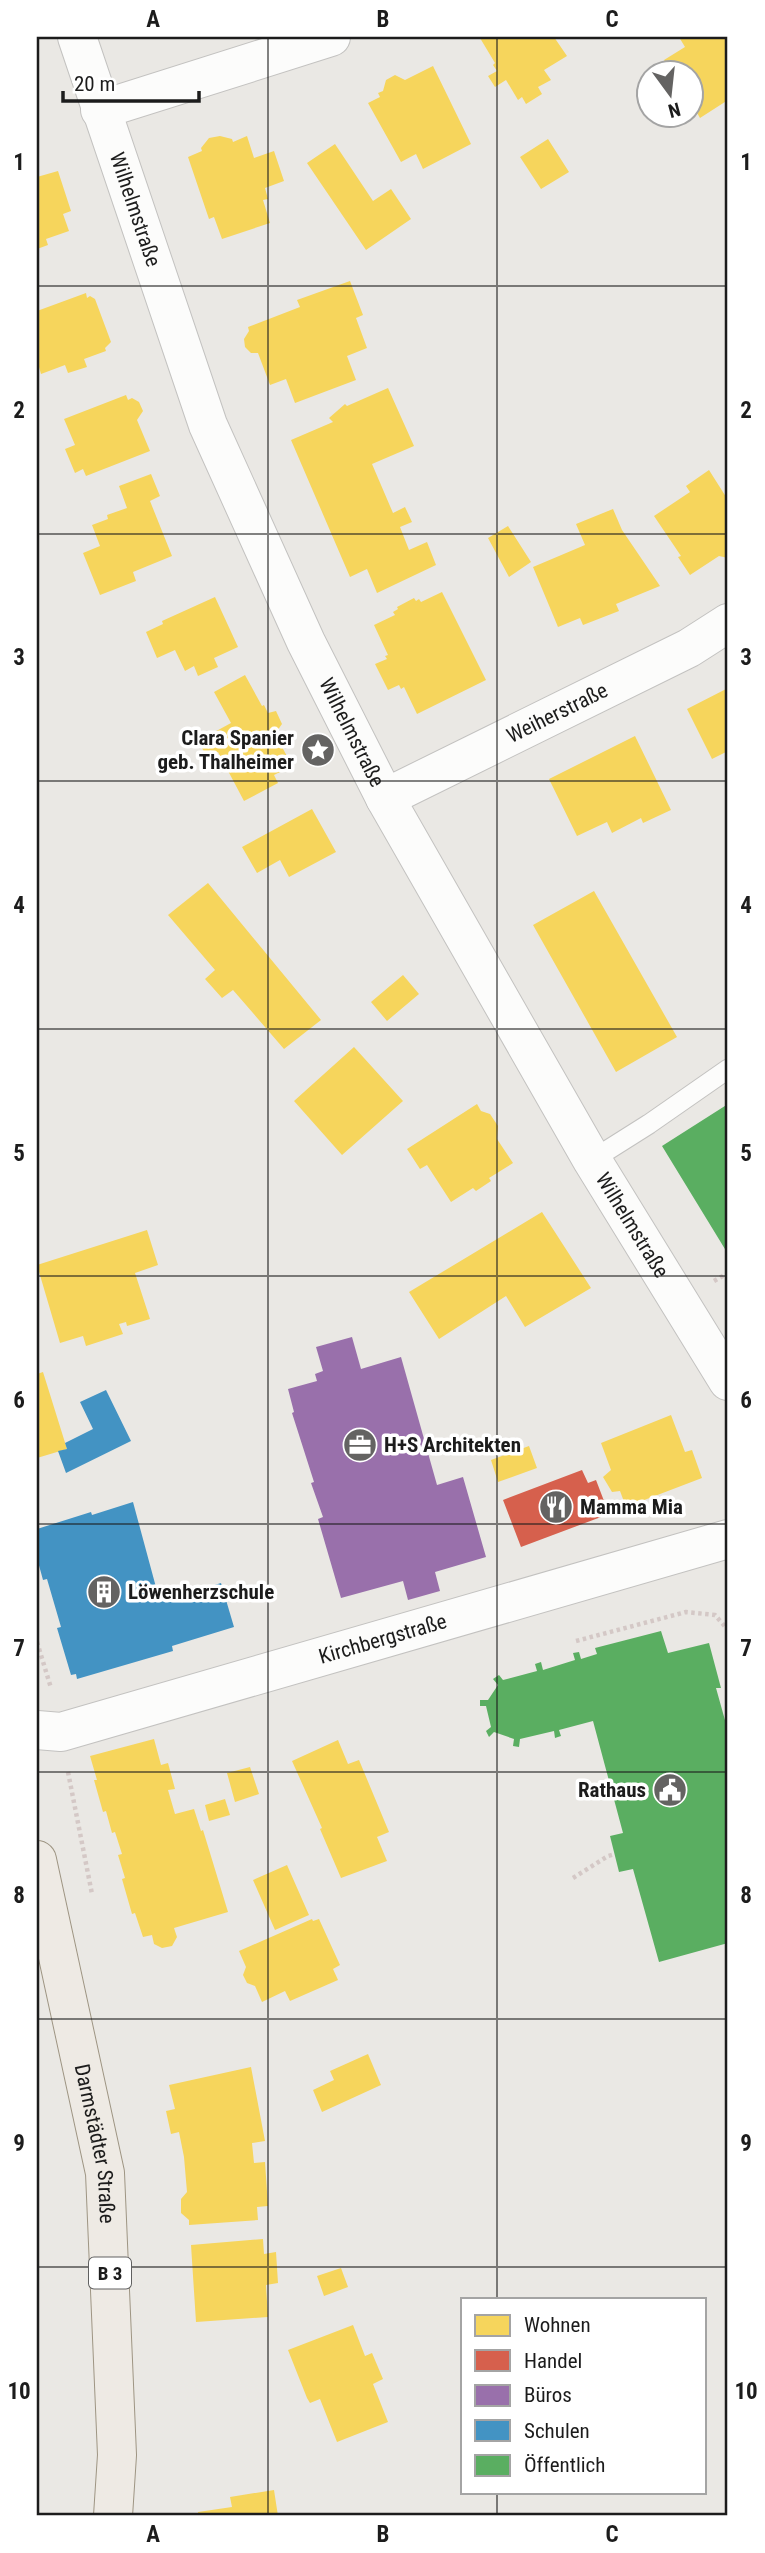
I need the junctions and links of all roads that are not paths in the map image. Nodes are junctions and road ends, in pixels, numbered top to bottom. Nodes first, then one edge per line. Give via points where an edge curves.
1 (76, 37) edge
2 (331, 37) edge
3 (100, 110) junction
4 (728, 623) edge
5 (385, 797) junction
6 (728, 1069) edge
7 (592, 1160) junction
8 (728, 1381) edge
9 (728, 1539) edge
10 (37, 1730) edge
11 (37, 1860) edge
12 (113, 2516) edge

1 - 3 street, Wilhelmstraße
2 - 3 street
3 - 5 street, Wilhelmstraße via 208,425 306,642
4 - 5 street, Weiherstraße via 689,648
5 - 7 street, Wilhelmstraße
6 - 7 lane
7 - 8 street, Wilhelmstraße
9 - 10 street, Kirchbergstraße via 61,1732
11 - 12 main road, Darmstädter Straße / B 3 via 105,2173 117,2455

